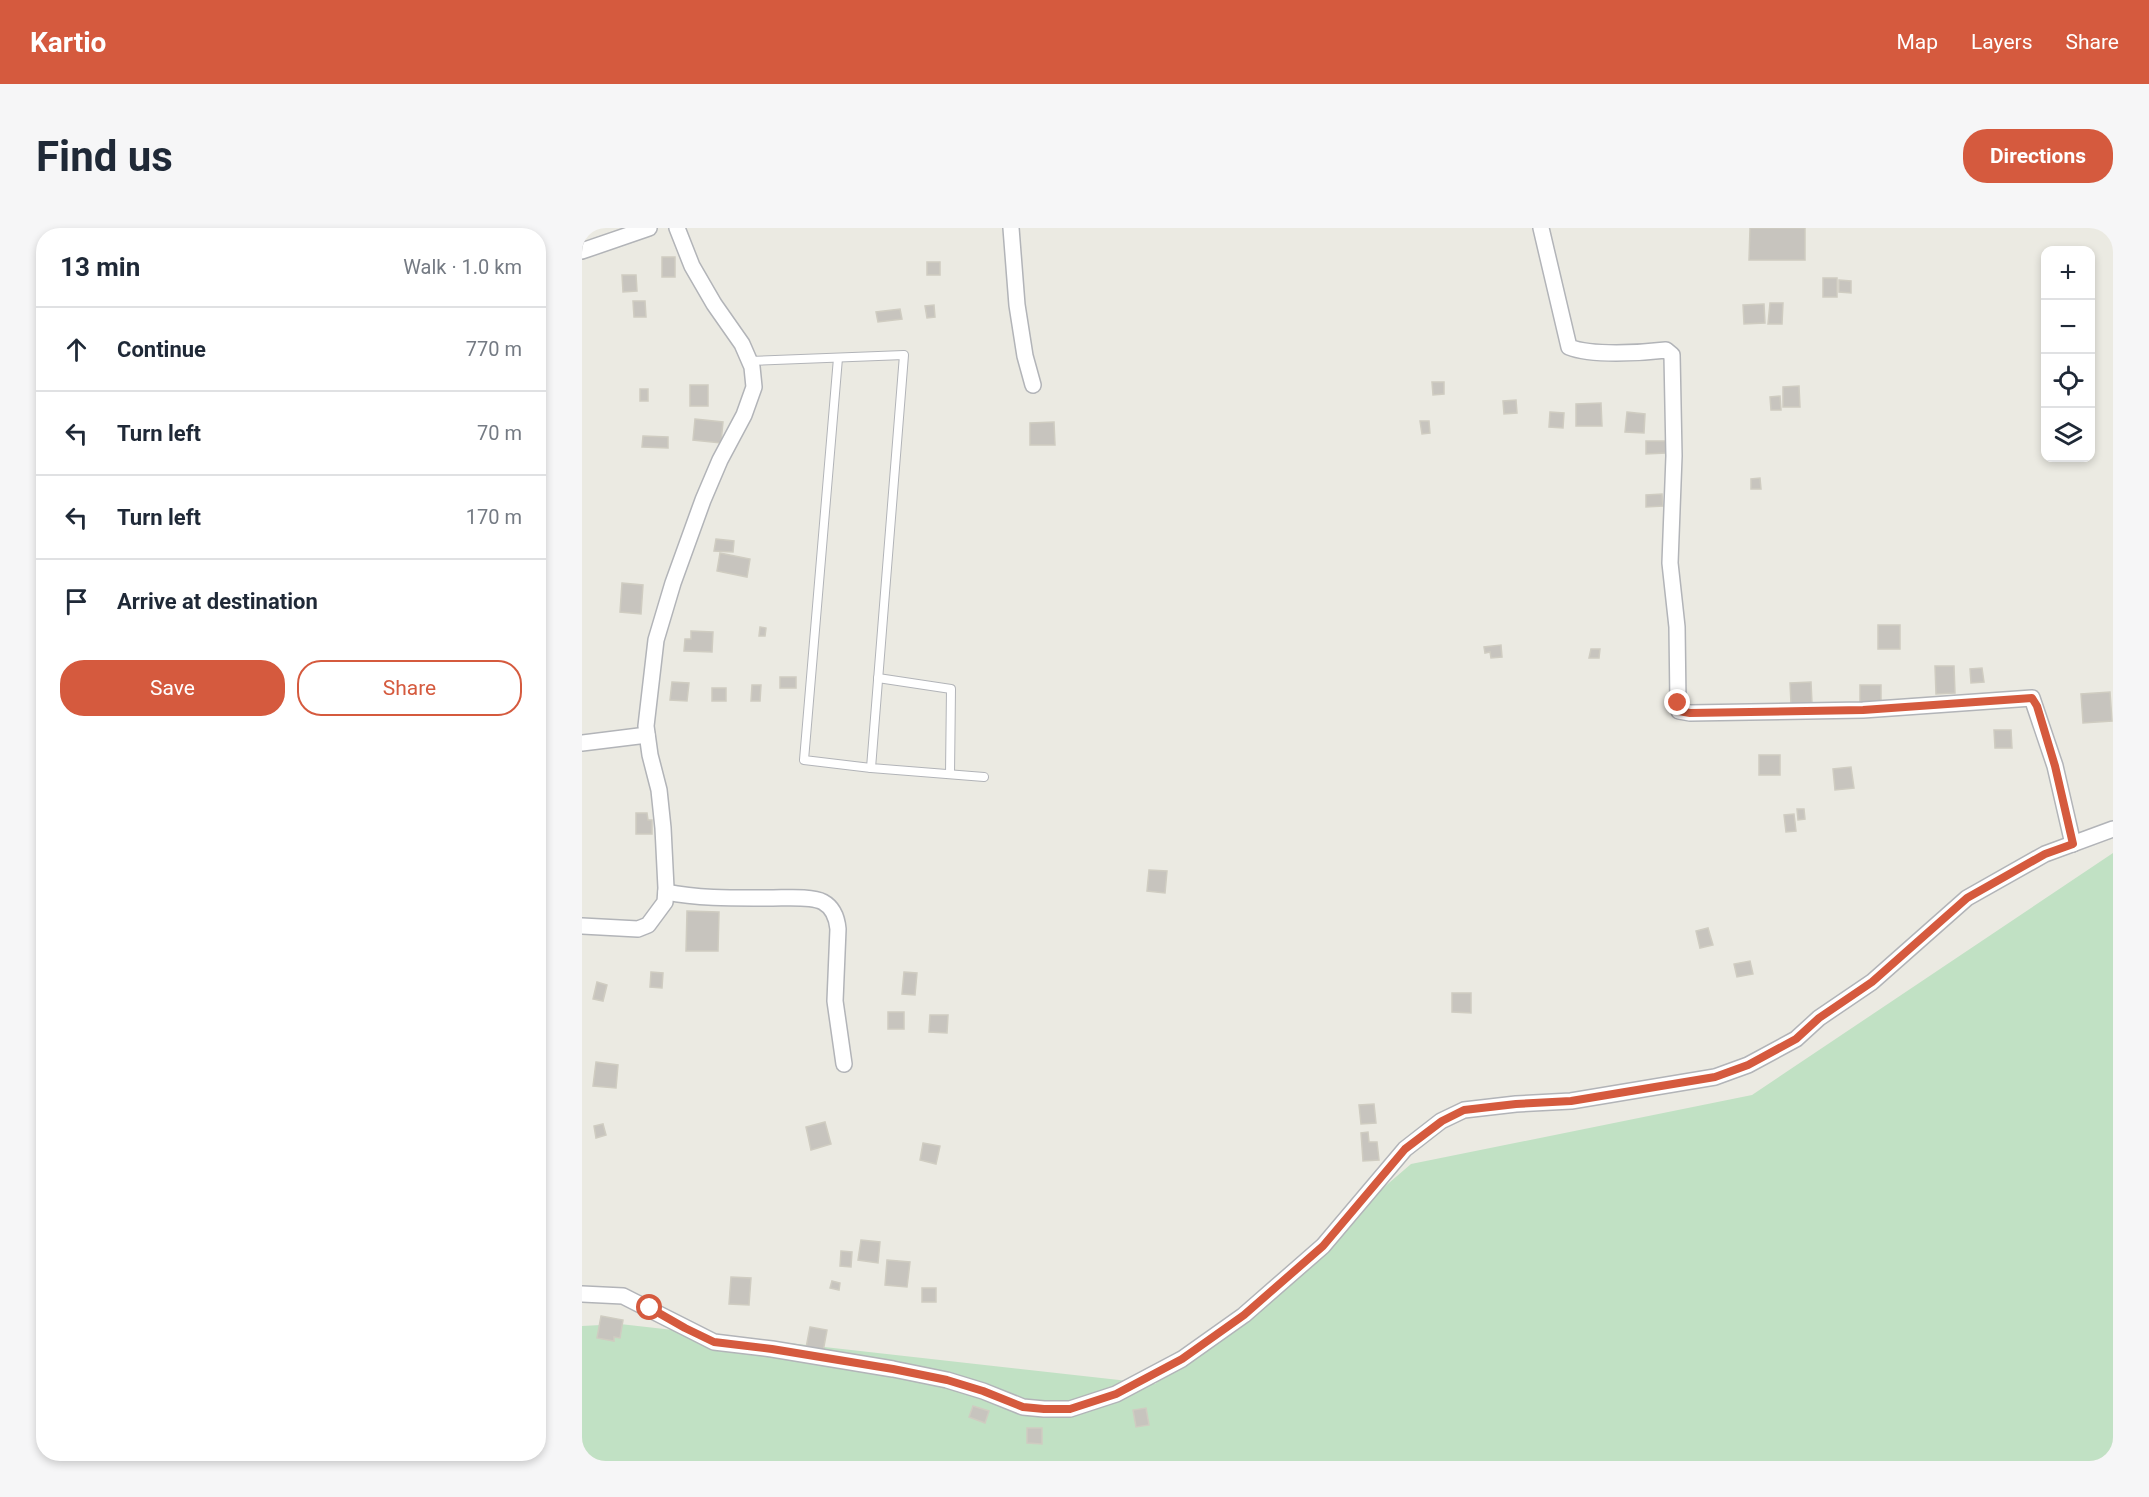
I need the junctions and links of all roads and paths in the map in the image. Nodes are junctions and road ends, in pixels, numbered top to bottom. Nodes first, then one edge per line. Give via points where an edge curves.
1 (649, 228) edge
2 (1011, 228) edge
3 (1541, 228) edge
4 (680, 234) edge
5 (582, 251) edge
6 (838, 358) junction
7 (749, 361) junction
8 (1033, 385) dead end
9 (878, 678) junction
10 (647, 735) junction
11 (582, 743) edge
12 (871, 768) junction
13 (950, 774) junction
14 (984, 777) dead end
15 (2113, 829) edge
16 (2073, 844) junction
17 (666, 892) junction
18 (582, 926) edge
19 (844, 1064) dead end
20 (582, 1294) edge

1 - 5 street
2 - 8 street via 1017,304
3 - 16 street via 1569,347 1580,351 1666,350 1672,355 1670,563 1677,627 1679,711 1863,710 2032,698 2055,766
4 - 7 street via 692,266
6 - 7 lane
6 - 9 lane via 904,356
6 - 12 lane via 804,760
7 - 10 street via 754,387 750,399 704,500 656,640
9 - 12 lane
9 - 13 lane via 951,689
10 - 11 street
10 - 17 street via 660,800
12 - 13 lane
13 - 14 lane
15 - 16 street
16 - 20 street via 2045,854 1967,898 1872,982 1796,1039 1748,1065 1715,1077 1571,1101 1464,1110 1442,1121 1405,1149 1323,1246 1244,1315 1173,1364 1116,1394 1070,1409 1023,1407 947,1380 714,1342 623,1296
17 - 18 street via 665,902 648,925 638,929
17 - 19 street via 682,896 799,898 822,901 832,909 838,929 835,1001

